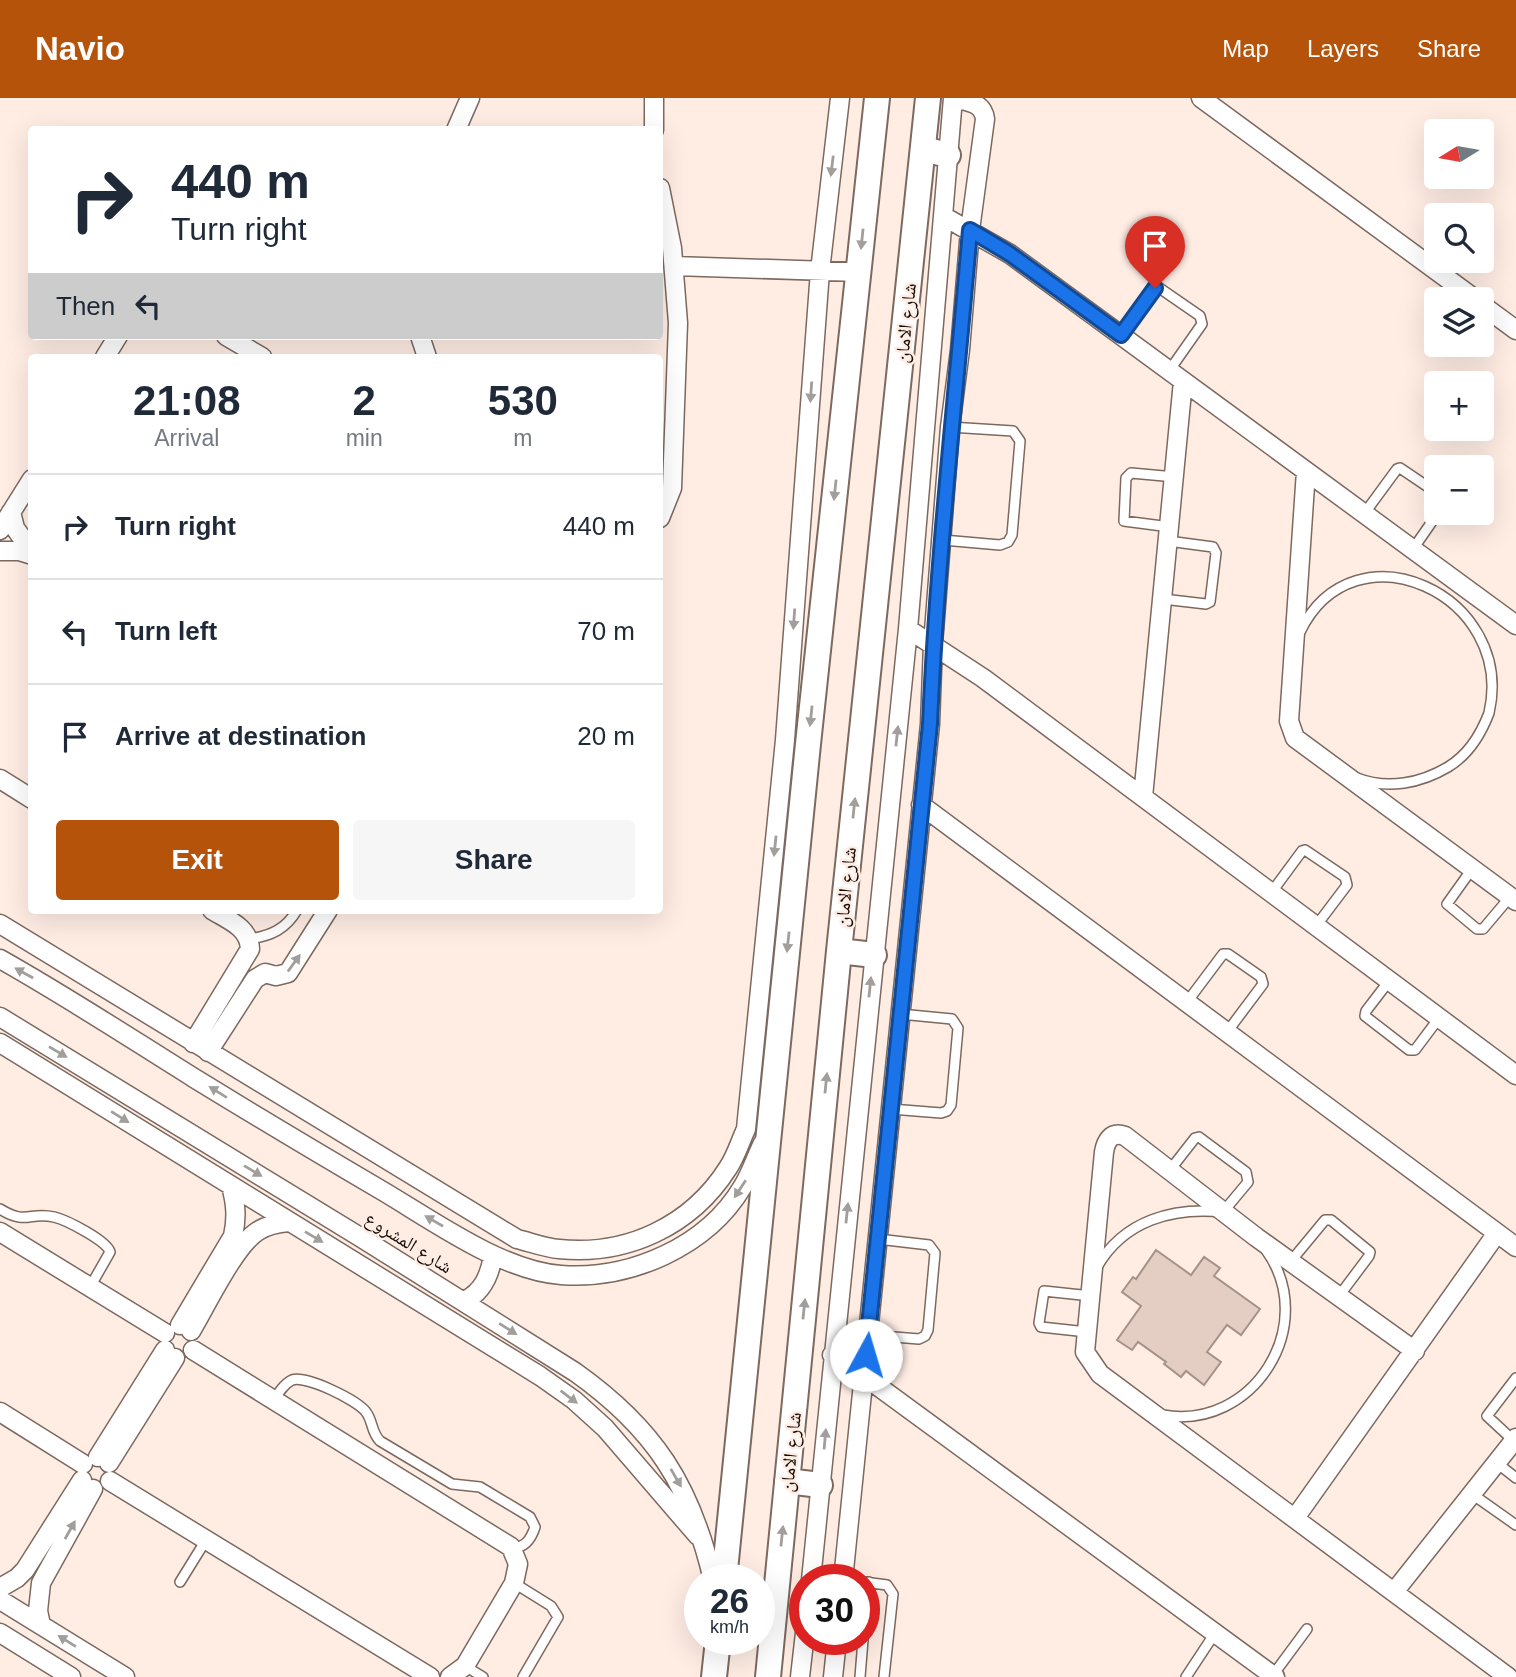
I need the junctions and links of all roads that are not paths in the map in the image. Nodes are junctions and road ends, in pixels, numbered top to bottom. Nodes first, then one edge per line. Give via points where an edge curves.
1 (470, 98) edge
2 (654, 98) edge
3 (840, 98) edge
4 (877, 98) edge
5 (928, 98) edge
6 (953, 98) edge
7 (1202, 98) edge
8 (458, 126) edge
9 (654, 126) edge
10 (923, 149) junction
11 (948, 155) junction
12 (663, 205) edge
13 (943, 216) junction
14 (970, 230) junction
15 (674, 266) junction
16 (820, 271) junction
17 (858, 272) junction
18 (1459, 287) edge
19 (1494, 314) edge
20 (1516, 330) edge
21 (1121, 335) junction
22 (233, 340) edge
23 (257, 354) edge
24 (1176, 376) junction
25 (950, 427) junction
26 (1306, 471) junction
27 (1175, 477) junction
28 (1424, 484) edge
29 (28, 485) edge
30 (663, 510) edge
31 (11, 512) junction
32 (1364, 514) junction
33 (1430, 525) edge
34 (0, 530) edge
35 (1169, 534) junction
36 (943, 540) junction
37 (28, 548) edge
38 (1413, 549) junction
39 (0, 551) edge
40 (28, 553) edge
41 (1455, 589) junction
42 (1163, 599) junction
43 (1516, 625) edge
44 (908, 629) junction
45 (933, 644) junction
46 (1293, 646) junction
47 (1340, 771) junction
48 (0, 779) edge
49 (28, 796) edge
50 (1143, 797) junction
51 (921, 805) junction
52 (1472, 869) junction
53 (1271, 893) junction
54 (1513, 899) edge
55 (218, 914) edge
56 (294, 914) edge
57 (325, 914) edge
58 (0, 923) edge
59 (1316, 926) junction
60 (249, 939) junction
61 (839, 951) junction
62 (874, 955) junction
63 (0, 959) edge
64 (85, 976) junction
65 (1389, 981) junction
66 (71, 999) junction
67 (1186, 1002) junction
68 (900, 1014) junction
69 (0, 1017) edge
70 (1439, 1018) junction
71 (1227, 1032) junction
72 (0, 1043) edge
73 (201, 1047) junction
74 (1514, 1068) edge
75 (271, 1090) junction
76 (891, 1109) junction
77 (257, 1116) junction
78 (770, 1128) junction
79 (1170, 1170) junction
80 (231, 1186) junction
81 (0, 1209) edge
82 (1223, 1212) junction
83 (289, 1222) junction
84 (0, 1232) edge
85 (1497, 1233) junction
86 (1256, 1237) junction
87 (878, 1239) junction
88 (371, 1243) junction
89 (1516, 1247) edge
90 (493, 1255) junction
91 (1291, 1261) junction
92 (358, 1263) junction
93 (1093, 1274) junction
94 (90, 1287) junction
95 (1091, 1296) junction
96 (1339, 1296) junction
97 (464, 1301) junction
98 (1087, 1332) junction
99 (869, 1335) junction
100 (175, 1339) junction
101 (1415, 1351) junction
102 (832, 1355) junction
103 (864, 1376) junction
104 (1516, 1378) edge
105 (274, 1400) junction
106 (0, 1412) edge
107 (1154, 1414) junction
108 (1515, 1440) edge
109 (1497, 1463) junction
110 (96, 1472) junction
111 (1516, 1478) edge
112 (787, 1481) junction
113 (820, 1485) junction
114 (1472, 1493) junction
115 (1295, 1518) junction
116 (1516, 1525) edge
117 (206, 1540) junction
118 (705, 1545) junction
119 (511, 1547) junction
120 (709, 1564) edge
121 (726, 1564) edge
122 (813, 1564) edge
123 (845, 1564) edge
124 (180, 1582) dead end
125 (514, 1583) junction
126 (880, 1584) edge
127 (0, 1588) edge
128 (1394, 1592) junction
129 (0, 1600) edge
130 (41, 1625) junction
131 (1307, 1629) dead end
132 (0, 1633) edge
133 (1215, 1633) junction
134 (716, 1655) edge
135 (802, 1655) edge
136 (835, 1655) edge
137 (862, 1655) edge
138 (465, 1666) junction
139 (1274, 1676) edge
140 (71, 1677) edge
141 (125, 1677) edge
142 (430, 1677) edge
143 (450, 1677) edge
144 (483, 1677) edge
145 (523, 1677) edge
146 (714, 1677) edge
147 (768, 1677) edge
148 (800, 1677) edge
149 (833, 1677) edge
150 (860, 1677) edge
151 (884, 1677) edge
152 (1186, 1677) edge
153 (1508, 1677) edge

1 - 8 street
2 - 9 street
3 -> 16 street
4 -> 17 street
5 - 10 street, شارع الامان
6 - 11 street
6 - 14 street via 978,105 985,115
7 - 18 street
10 - 11 street
61 -> 10 street, شارع الامان
11 - 13 street
12 - 15 street
13 - 14 street
13 - 44 street
14 - 21 street
14 - 25 street
15 - 16 street
15 - 30 street via 678,323 672,488
16 - 17 street
16 -> 75 street via 785,740 746,1129 730,1167 705,1199 673,1225 637,1242 597,1251 556,1249 517,1239 481,1219
17 -> 78 street
19 - 20 street
21 - 24 street
21 - 24 lane via 1158,287 1200,316 1202,324
22 - 23 street
24 - 26 street
24 - 27 street
25 - 36 street
25 - 36 lane via 1013,431 1020,441 1008,542
26 - 32 street
26 - 46 street
27 - 35 street
27 - 35 lane via 1132,473 1126,478 1124,522
28 - 32 lane via 1396,469
29 - 31 street
31 - 34 street
31 - 37 street
32 - 38 street
33 - 38 lane
35 - 42 street
35 - 42 lane via 1213,547 1216,552 1210,602
36 - 45 street
38 - 41 street
39 - 40 street
41 - 43 street
41 - 46 lane via 1407,578 1359,581 1319,606
41 - 47 lane via 1482,632 1495,678 1493,702 1472,746 1455,763 1411,783 1363,780
42 - 50 street
44 - 45 street
62 -> 44 street
45 - 50 street
45 - 51 street
46 - 47 street via 1291,730 1295,738
47 - 52 street
48 - 49 street
50 - 53 street
51 - 67 street
51 - 68 street
52 - 54 street
52 - 54 lane via 1447,904 1477,929
53 - 59 street
53 - 59 lane via 1305,850 1345,877 1347,885
55 - 60 street via 245,931
56 - 60 lane via 267,937
73 -> 57 street via 255,979 265,973 288,972
58 - 64 street
59 - 65 street
60 - 73 street via 250,948
61 - 62 street
112 -> 61 street, شارع الامان
102 -> 62 street
66 -> 63 street, شارع المشروع
64 - 66 street
64 - 73 street
65 - 70 street
65 - 70 lane via 1365,1016 1398,1042 1415,1050
77 -> 66 street, شارع المشروع
67 - 71 street
67 - 71 lane via 1223,954 1261,977 1262,984
68 - 76 street
68 - 76 lane via 956,1022 951,1105 941,1113
69 -> 88 street, شارع المشروع
70 - 74 street
71 - 85 street
72 -> 80 street
73 - 75 street
75 - 77 street
76 - 87 street
90 -> 77 street, شارع المشروع
78 -> 90 street, شارع المشروع via 730,1203 700,1233 659,1258 583,1276 537,1272
78 - 121 street
79 - 82 street
79 - 82 lane via 1199,1137 1246,1172 1248,1182
79 - 93 street via 1125,1136 1108,1140
80 - 83 street
80 - 100 street via 236,1202 233,1236
81 - 94 lane via 21,1219 45,1215 62,1219 106,1244 110,1252
82 - 86 street
82 - 93 lane via 1197,1209 1147,1221 1105,1252
83 -> 92 street
83 - 100 street via 272,1224 243,1243
84 - 94 street
85 - 89 street
85 - 101 street
86 - 91 street
86 - 107 lane via 1281,1280 1284,1330 1277,1354 1247,1393 1226,1407 1178,1418
87 - 99 street
87 - 99 lane via 933,1248 928,1330 919,1339
88 - 92 street
88 - 97 street, شارع المشروع
90 - 97 street via 484,1285
91 - 96 street
91 - 96 lane via 1325,1220 1331,1220 1370,1252
92 -> 118 street via 574,1400 605,1428
93 - 95 street
94 - 100 street
95 - 98 street
95 - 98 lane via 1044,1291 1039,1323 1041,1327
96 - 101 street
97 -> 118 street, شارع المشروع via 575,1371 632,1418 676,1477
98 - 107 street via 1085,1352 1091,1363
99 - 103 street
100 - 105 street via 188,1355 193,1350
100 - 110 street
101 - 115 street
102 - 103 street
113 -> 102 street
103 - 123 street
103 - 133 street
104 - 108 lane via 1486,1416
105 - 119 street
105 - 119 lane via 290,1381 300,1378 360,1407 380,1441 452,1484 480,1487 530,1517 535,1527 526,1544
106 - 110 street
107 - 115 street
108 - 109 street
109 - 111 lane
109 - 114 street
110 - 117 street
110 - 127 street via 25,1570
130 -> 110 street via 41,1583
112 - 113 street
147 -> 112 street, شارع الامان
113 - 122 street
114 - 116 lane
114 - 128 street
115 - 128 street
117 - 124 lane
117 - 142 street
118 - 120 street, شارع المشروع
119 - 125 street via 519,1564
125 - 138 street
125 - 145 lane via 551,1606 558,1617
126 - 151 lane via 893,1594
128 - 153 street
129 - 130 street
141 -> 130 street
131 - 139 lane
132 - 140 street
133 - 139 street
133 - 152 lane
134 - 146 street
135 - 148 street
136 - 149 street
137 - 150 lane
138 - 143 street
138 - 144 lane

